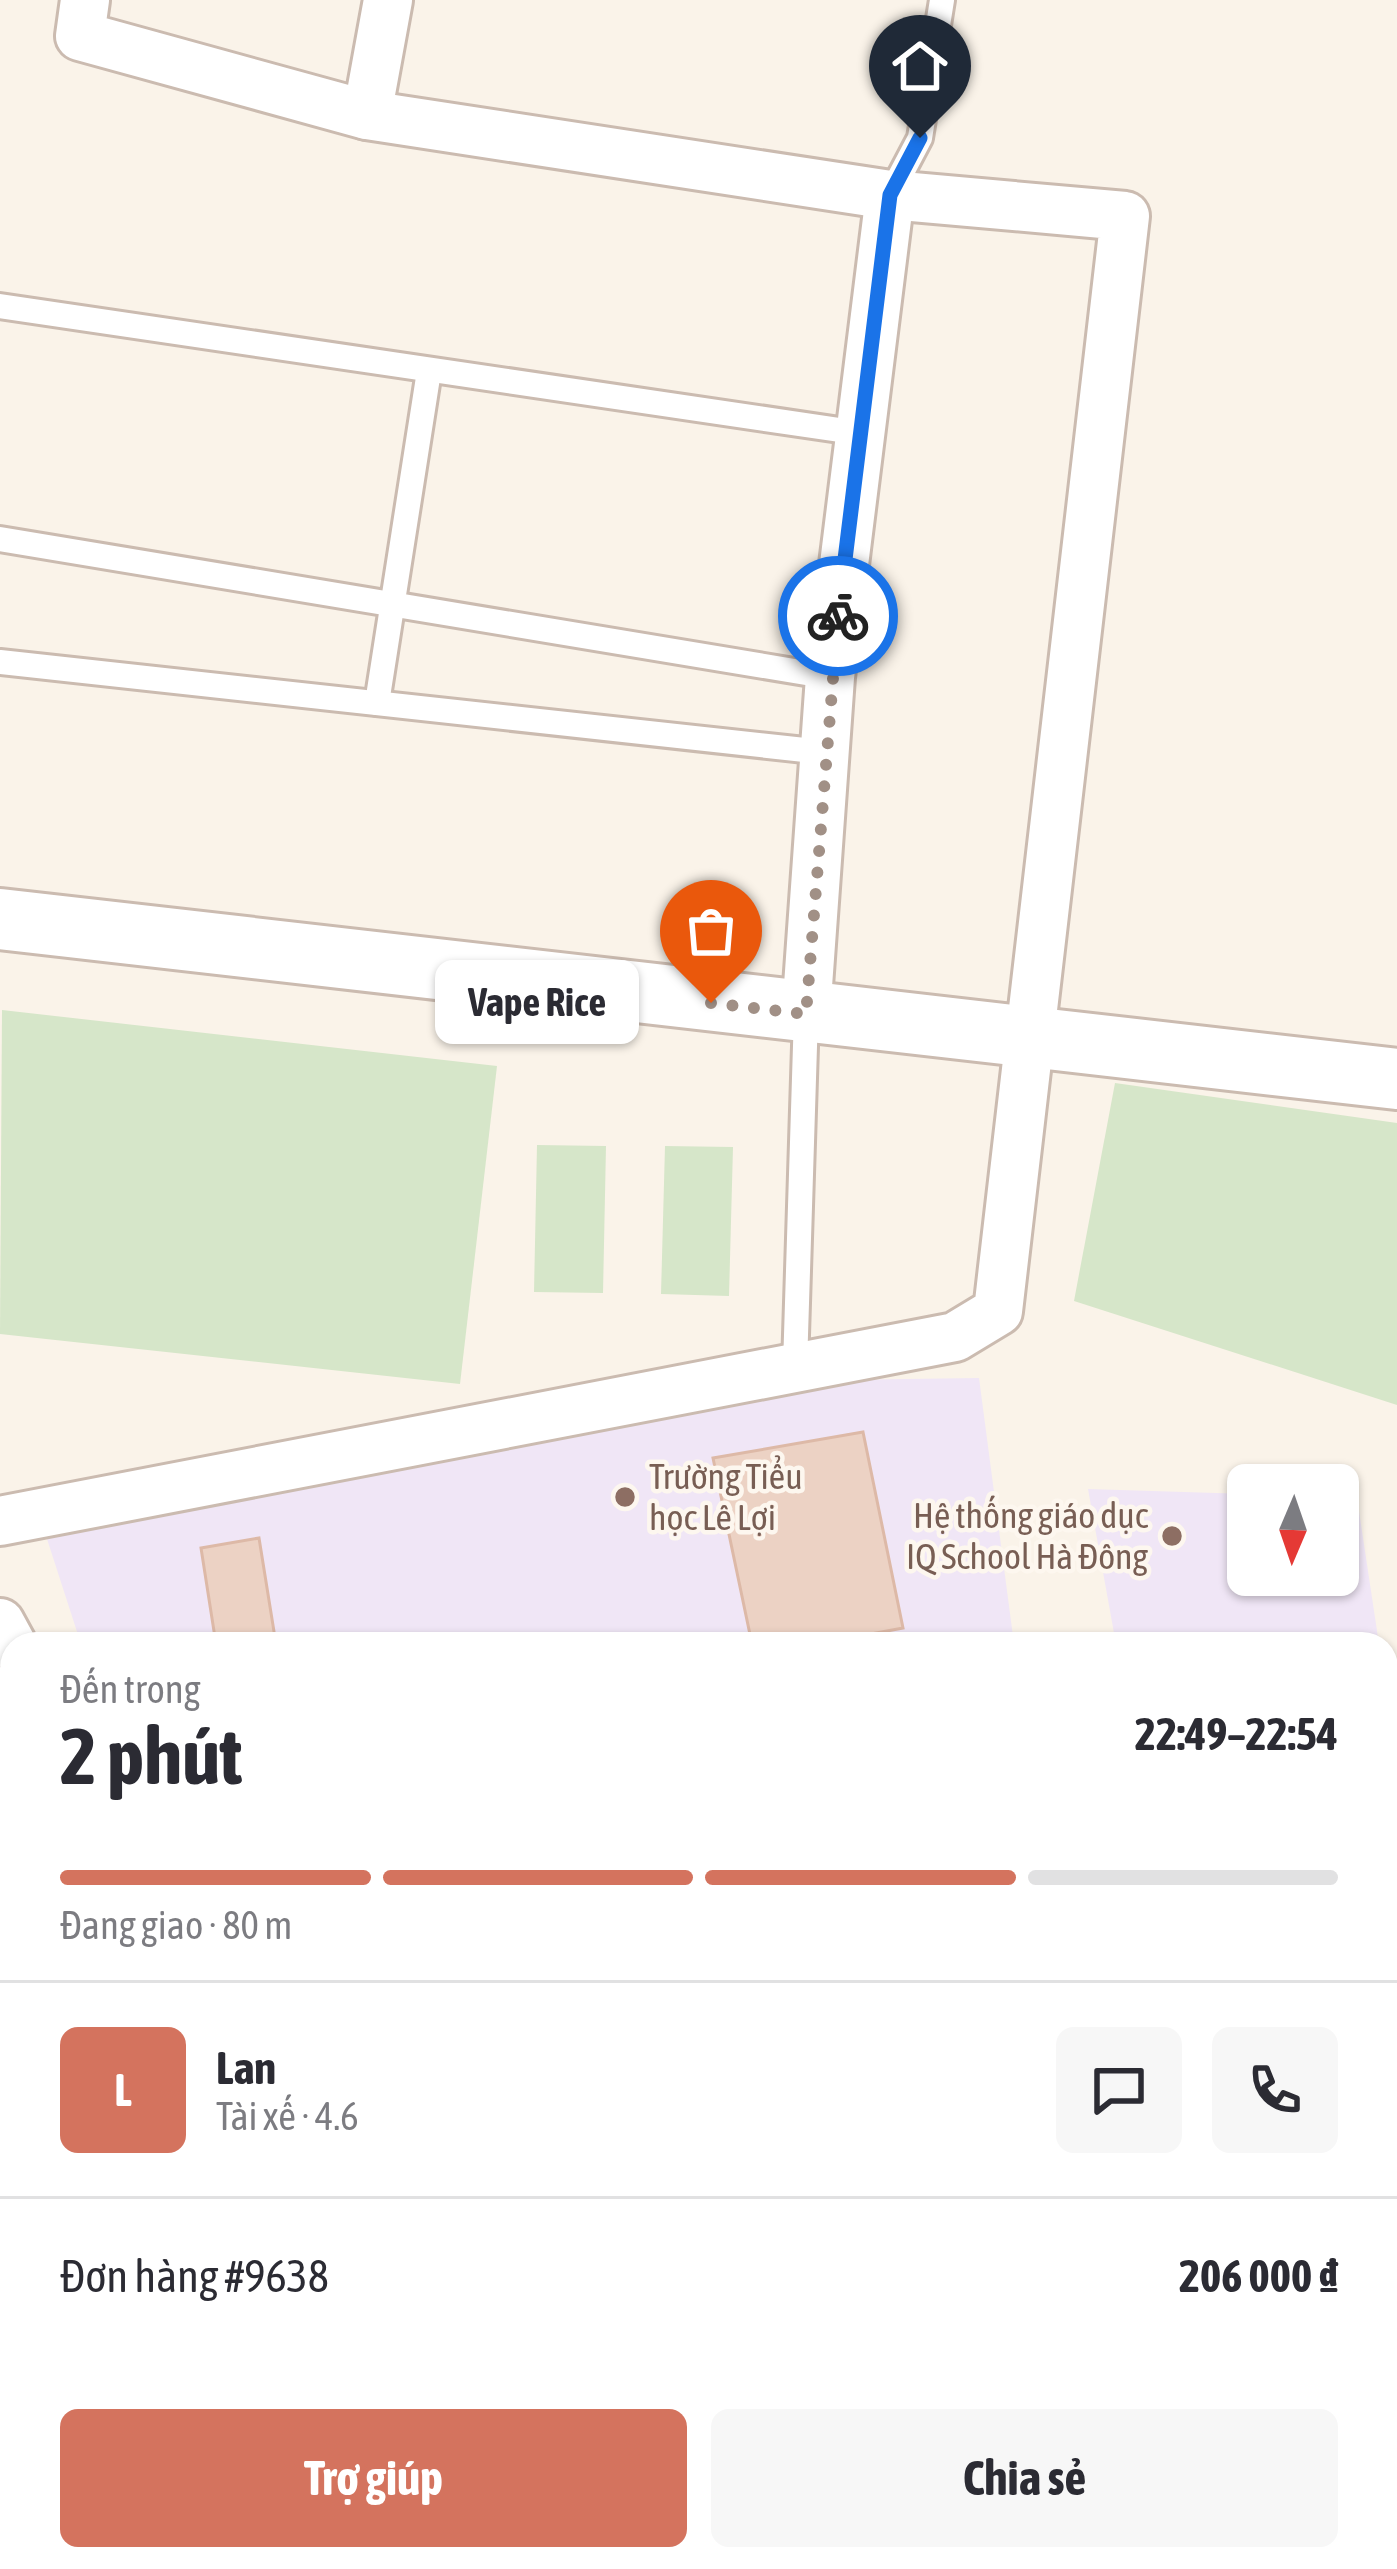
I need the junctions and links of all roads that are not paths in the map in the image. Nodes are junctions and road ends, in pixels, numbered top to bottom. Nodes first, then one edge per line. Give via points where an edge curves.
1 (86, 0) edge
2 (388, 0) edge
3 (942, 0) edge
4 (368, 115) junction
5 (890, 195) junction
6 (0, 306) edge
7 (429, 370) junction
8 (860, 433) junction
9 (0, 539) edge
10 (390, 606) junction
11 (0, 662) edge
12 (830, 677) junction
13 (377, 704) junction
14 (823, 752) junction
15 (0, 919) edge
16 (806, 1014) junction
17 (1032, 1040) junction
18 (1397, 1078) edge
19 (795, 1367) junction
20 (0, 1521) edge

1 - 4 street via 80,35
2 - 4 street
3 - 5 lane via 920,138
4 - 5 street
5 - 8 street
5 - 17 street via 1125,216
6 - 7 lane
7 - 8 lane
7 - 10 lane
8 - 12 street
9 - 10 lane
10 - 12 lane
10 - 13 lane
11 - 13 lane
12 - 14 street
13 - 14 lane
14 - 16 street
15 - 16 street
16 - 17 street
16 - 19 lane
17 - 18 street
17 - 19 street via 998,1311 955,1337
19 - 20 street via 462,1441

